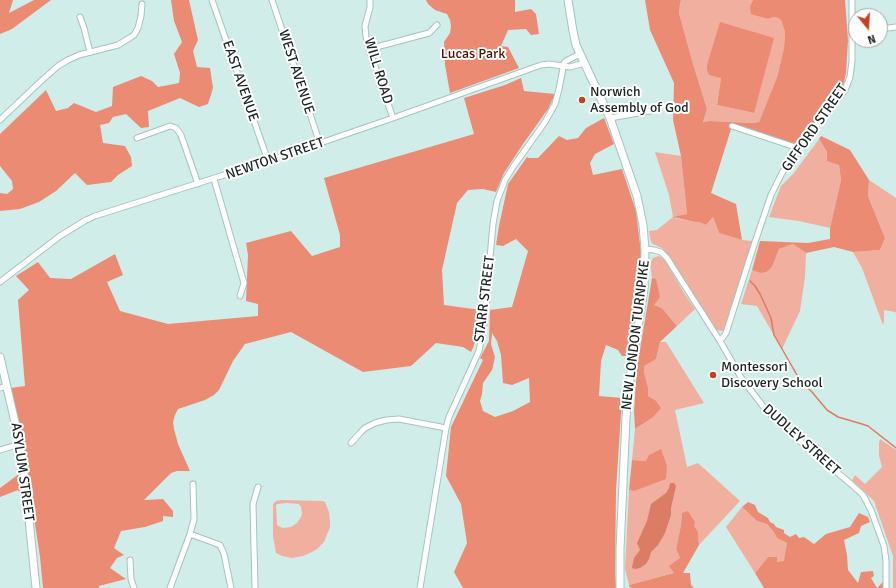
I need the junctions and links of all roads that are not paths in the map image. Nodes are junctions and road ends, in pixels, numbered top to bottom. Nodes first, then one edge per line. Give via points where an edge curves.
1 (212, 0) edge
2 (272, 0) edge
3 (370, 0) edge
4 (568, 0) edge
5 (142, 4) dead end
6 (80, 17) dead end
7 (436, 25) dead end
8 (853, 48) edge
9 (369, 50) junction
10 (90, 52) junction
11 (580, 54) junction
12 (584, 63) junction
13 (563, 66) junction
14 (650, 111) dead end
15 (393, 118) junction
16 (610, 118) junction
17 (0, 120) edge
18 (732, 126) dead end
19 (137, 138) dead end
20 (320, 144) junction
21 (798, 148) junction
22 (268, 162) junction
23 (214, 179) junction
24 (198, 184) junction
25 (646, 249) junction
26 (0, 282) edge
27 (240, 296) dead end
28 (720, 341) junction
29 (0, 357) edge
30 (3, 387) edge
31 (446, 428) junction
32 (351, 443) dead end
33 (20, 444) junction
34 (0, 450) edge
35 (193, 484) dead end
36 (258, 487) dead end
37 (190, 534) junction
38 (130, 560) dead end
39 (35, 588) edge
40 (134, 588) edge
41 (170, 588) edge
42 (231, 588) edge
43 (255, 588) edge
44 (420, 588) edge
45 (620, 588) edge
46 (886, 588) edge

1 - 22 street, EAST AVENUE
2 - 20 street, WEST AVENUE
3 - 9 street, WILL ROAD via 365,26
4 - 11 main road, NEW LONDON TURNPIKE
5 - 10 street via 138,28 134,35 118,45
6 - 10 street
7 - 9 street via 430,33
8 - 21 street, GIFFORD STREET via 850,77 845,90
9 - 15 street, WILL ROAD
10 - 17 street via 58,66
11 - 12 main road, NEW LONDON TURNPIKE
11 - 13 street via 566,61
12 - 13 street via 572,67
12 - 16 main road, NEW LONDON TURNPIKE
13 - 15 street, NEWTON STREET via 541,65
13 - 31 street, STARR STREET via 558,94 551,111 505,180 497,201 479,350
14 - 16 street
15 - 20 street, NEWTON STREET
16 - 25 main road, NEW LONDON TURNPIKE via 637,196
18 - 21 street
19 - 24 street via 170,126 176,128 181,135
20 - 22 street, NEWTON STREET
21 - 28 street, GIFFORD STREET via 771,195 726,333
22 - 23 street, NEWTON STREET
23 - 24 street, NEWTON STREET
23 - 27 street via 244,283
24 - 26 street, NEWTON STREET via 86,220 60,236
25 - 28 street, DUDLEY STREET via 661,252 667,258
25 - 45 main road, NEW LONDON TURNPIKE via 644,289 626,418
28 - 46 street, DUDLEY STREET via 742,379 766,410 863,495 884,546
29 - 30 main road, ASYLUM STREET
30 - 33 main road, ASYLUM STREET
31 - 32 street via 399,419 386,420 365,428
31 - 44 street, STARR STREET
33 - 34 street
33 - 39 main road, ASYLUM STREET
35 - 37 street via 194,519
36 - 43 street via 253,504
37 - 41 street
37 - 42 street via 220,545
38 - 40 street

